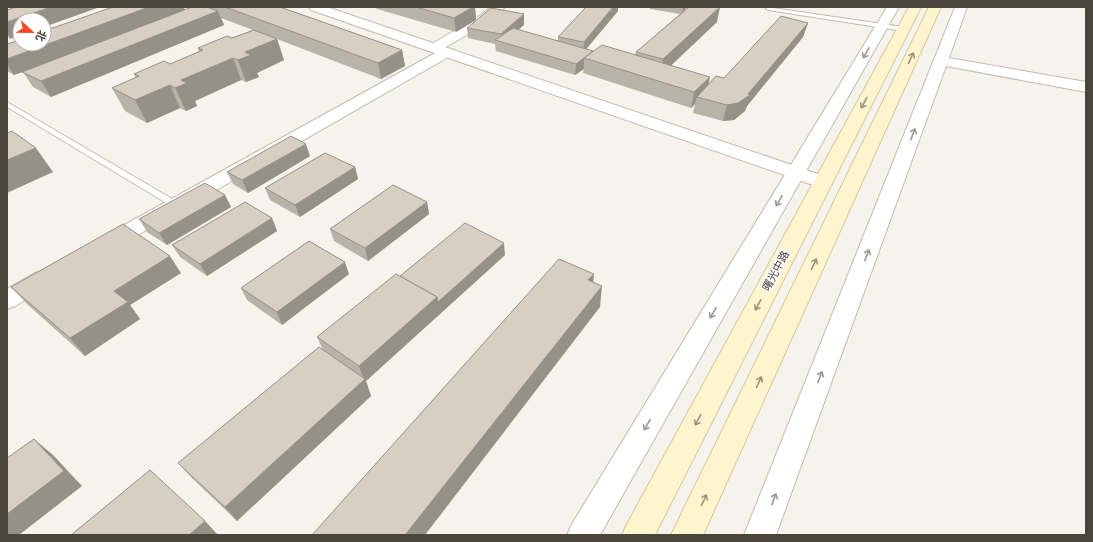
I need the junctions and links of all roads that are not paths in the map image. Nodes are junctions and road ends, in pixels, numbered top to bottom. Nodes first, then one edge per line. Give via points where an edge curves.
1 (499, 7) edge
2 (893, 7) edge
3 (915, 7) edge
4 (935, 7) edge
5 (961, 7) edge
6 (326, 8) edge
7 (768, 8) dead end
8 (882, 26) junction
9 (903, 30) junction
10 (441, 50) junction
11 (940, 61) junction
12 (1086, 87) edge
13 (7, 104) edge
14 (796, 173) junction
15 (823, 182) junction
16 (176, 205) junction
17 (88, 254) edge
18 (61, 269) edge
19 (7, 300) edge
20 (583, 535) edge
21 (638, 535) edge
22 (687, 535) edge
23 (760, 535) edge

1 - 10 street
2 - 8 street
3 - 9 main road, 曙光中路
22 -> 4 main road
5 - 11 street
6 - 10 street
7 - 8 lane
8 - 9 lane
8 -> 14 street
9 -> 15 main road, 曙光中路
10 - 14 street
10 - 16 street
11 - 12 street
23 -> 11 street
13 - 16 lane
14 - 15 street
14 -> 20 street
15 -> 21 main road, 曙光中路
16 - 17 street
18 - 19 street

